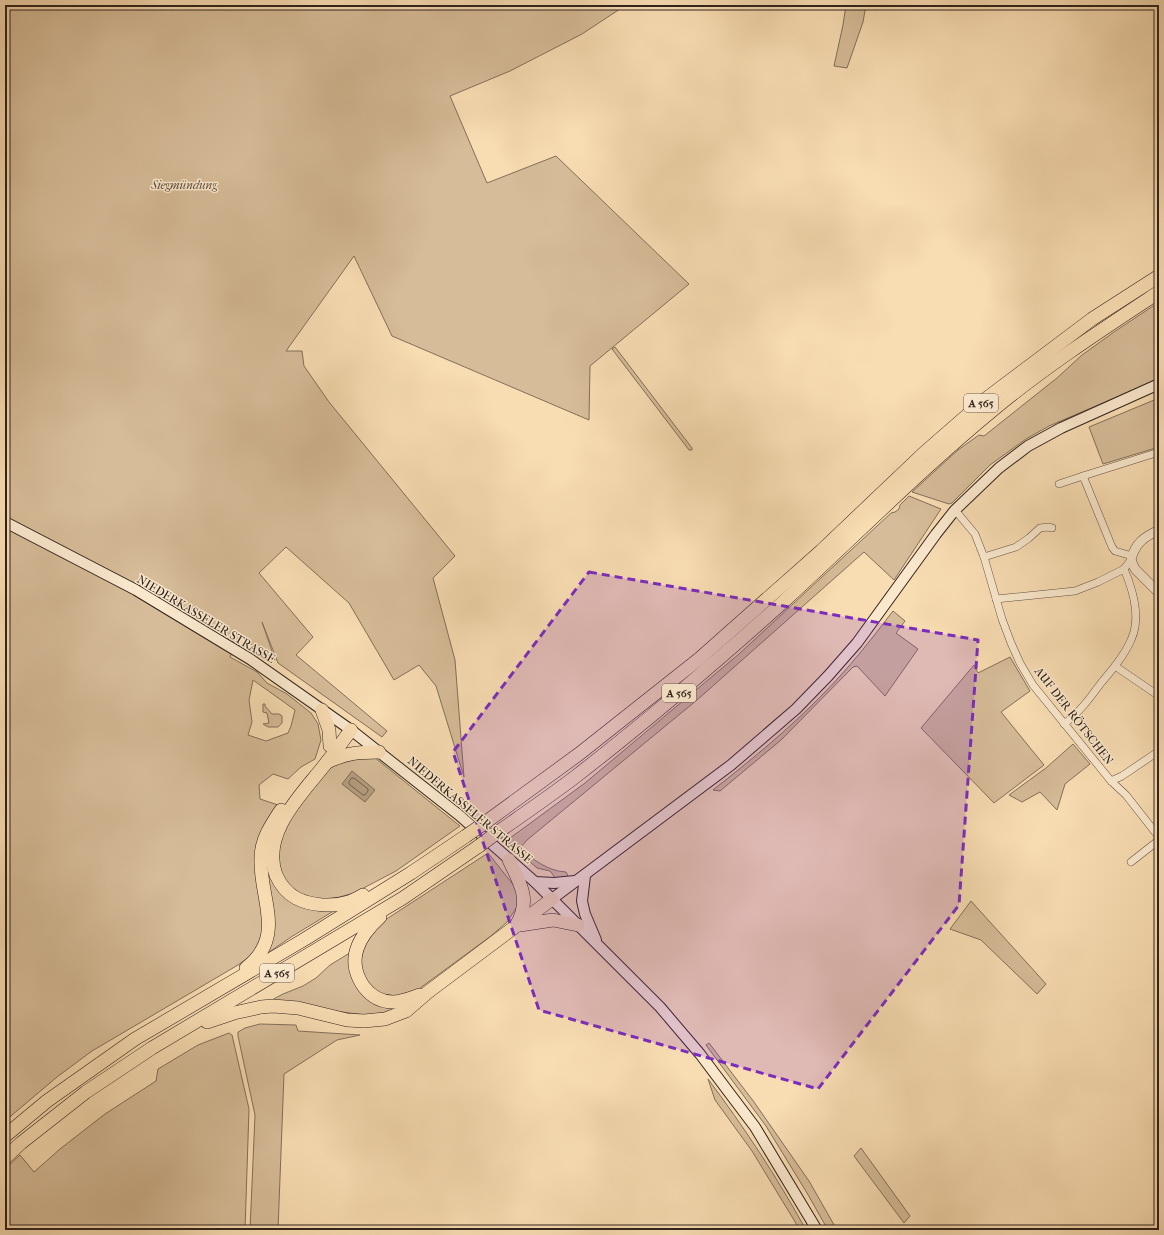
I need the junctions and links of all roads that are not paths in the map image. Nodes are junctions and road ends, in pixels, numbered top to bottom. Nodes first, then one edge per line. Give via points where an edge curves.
1 (1159, 276) edge
2 (1159, 292) edge
3 (1159, 384) edge
4 (1159, 452) edge
5 (1083, 476) junction
6 (1059, 484) dead end
7 (955, 510) junction
8 (5, 522) edge
9 (1052, 528) dead end
10 (1159, 530) edge
11 (984, 557) junction
12 (1131, 558) junction
13 (1124, 569) junction
14 (1159, 593) edge
15 (996, 599) junction
16 (1115, 666) junction
17 (1159, 696) edge
18 (322, 710) junction
19 (1064, 724) junction
20 (348, 728) junction
21 (330, 746) junction
22 (1159, 751) edge
23 (379, 752) junction
24 (327, 762) junction
25 (1111, 781) junction
26 (1159, 838) edge
27 (509, 860) junction
28 (1131, 862) dead end
29 (412, 873) junction
30 (581, 879) junction
31 (535, 882) junction
32 (402, 898) junction
33 (552, 899) junction
34 (578, 925) junction
35 (517, 926) junction
36 (600, 947) junction
37 (217, 991) junction
38 (428, 992) junction
39 (152, 1048) junction
40 (5, 1136) edge
41 (5, 1158) edge
42 (817, 1230) edge

1 - 29 highway, A 565, bridge via 1092,319 987,398 699,659 579,754
2 - 32 highway, A 565, bridge via 1047,367 994,409 781,603 655,713 574,778
3 - 7 main road via 1061,428 1028,446 999,468
4 - 5 street
5 - 6 street
5 - 12 street via 1112,547
7 - 11 street, AUF DER RÖTSCHEN via 975,534
7 - 30 main road via 857,643 796,709 731,765
8 - 18 main road, NIEDERKASSELER STRASSE via 136,590 269,671
9 - 11 street via 1040,528 1016,547
10 - 12 street via 1145,536
11 - 15 street, AUF DER RÖTSCHEN
12 - 13 street
12 - 14 street via 1136,569
13 - 15 street via 1075,591
13 - 16 street via 1133,595 1135,626 1131,640
15 - 19 street, AUF DER RÖTSCHEN via 1020,663 1033,685
16 - 17 street
16 - 19 street via 1088,701
18 - 20 main road, NIEDERKASSELER STRASSE
18 - 21 highway via 329,730
19 - 25 street, AUF DER RÖTSCHEN
20 - 21 highway
20 - 23 main road, NIEDERKASSELER STRASSE
20 - 24 highway
21 - 37 highway via 270,826 262,845 261,859 269,922 267,938 261,953 253,963
22 - 25 street
23 - 24 highway via 356,752 341,755
23 - 27 main road, NIEDERKASSELER STRASSE via 459,815
24 - 29 highway via 290,809 278,832 272,858 274,870 284,889 296,898 327,905 348,902
25 - 26 street, AUF DER RÖTSCHEN via 1126,795
26 - 28 street, AUF DER RÖTSCHEN
27 - 31 main road, NIEDERKASSELER STRASSE
27 - 35 highway via 523,889 525,901
29 - 37 highway, A 565
30 - 31 main road via 554,883
30 - 33 main road
30 - 36 main road via 585,914
31 - 33 main road, NIEDERKASSELER STRASSE
32 - 38 highway via 368,928 355,956 356,973 368,993 384,1001 405,1000
32 - 39 highway, A 565
33 - 34 main road, NIEDERKASSELER STRASSE
33 - 35 highway
34 - 35 highway via 553,920
34 - 36 main road, NIEDERKASSELER STRASSE
35 - 38 highway
36 - 42 main road, NIEDERKASSELER STRASSE via 660,1007 730,1093 755,1127
37 - 40 highway, A 565 via 135,1039 47,1101
38 - 39 highway via 406,1011 385,1019 347,1020 298,1008 273,1006 251,1009 219,1017
39 - 41 highway, A 565 via 86,1092

